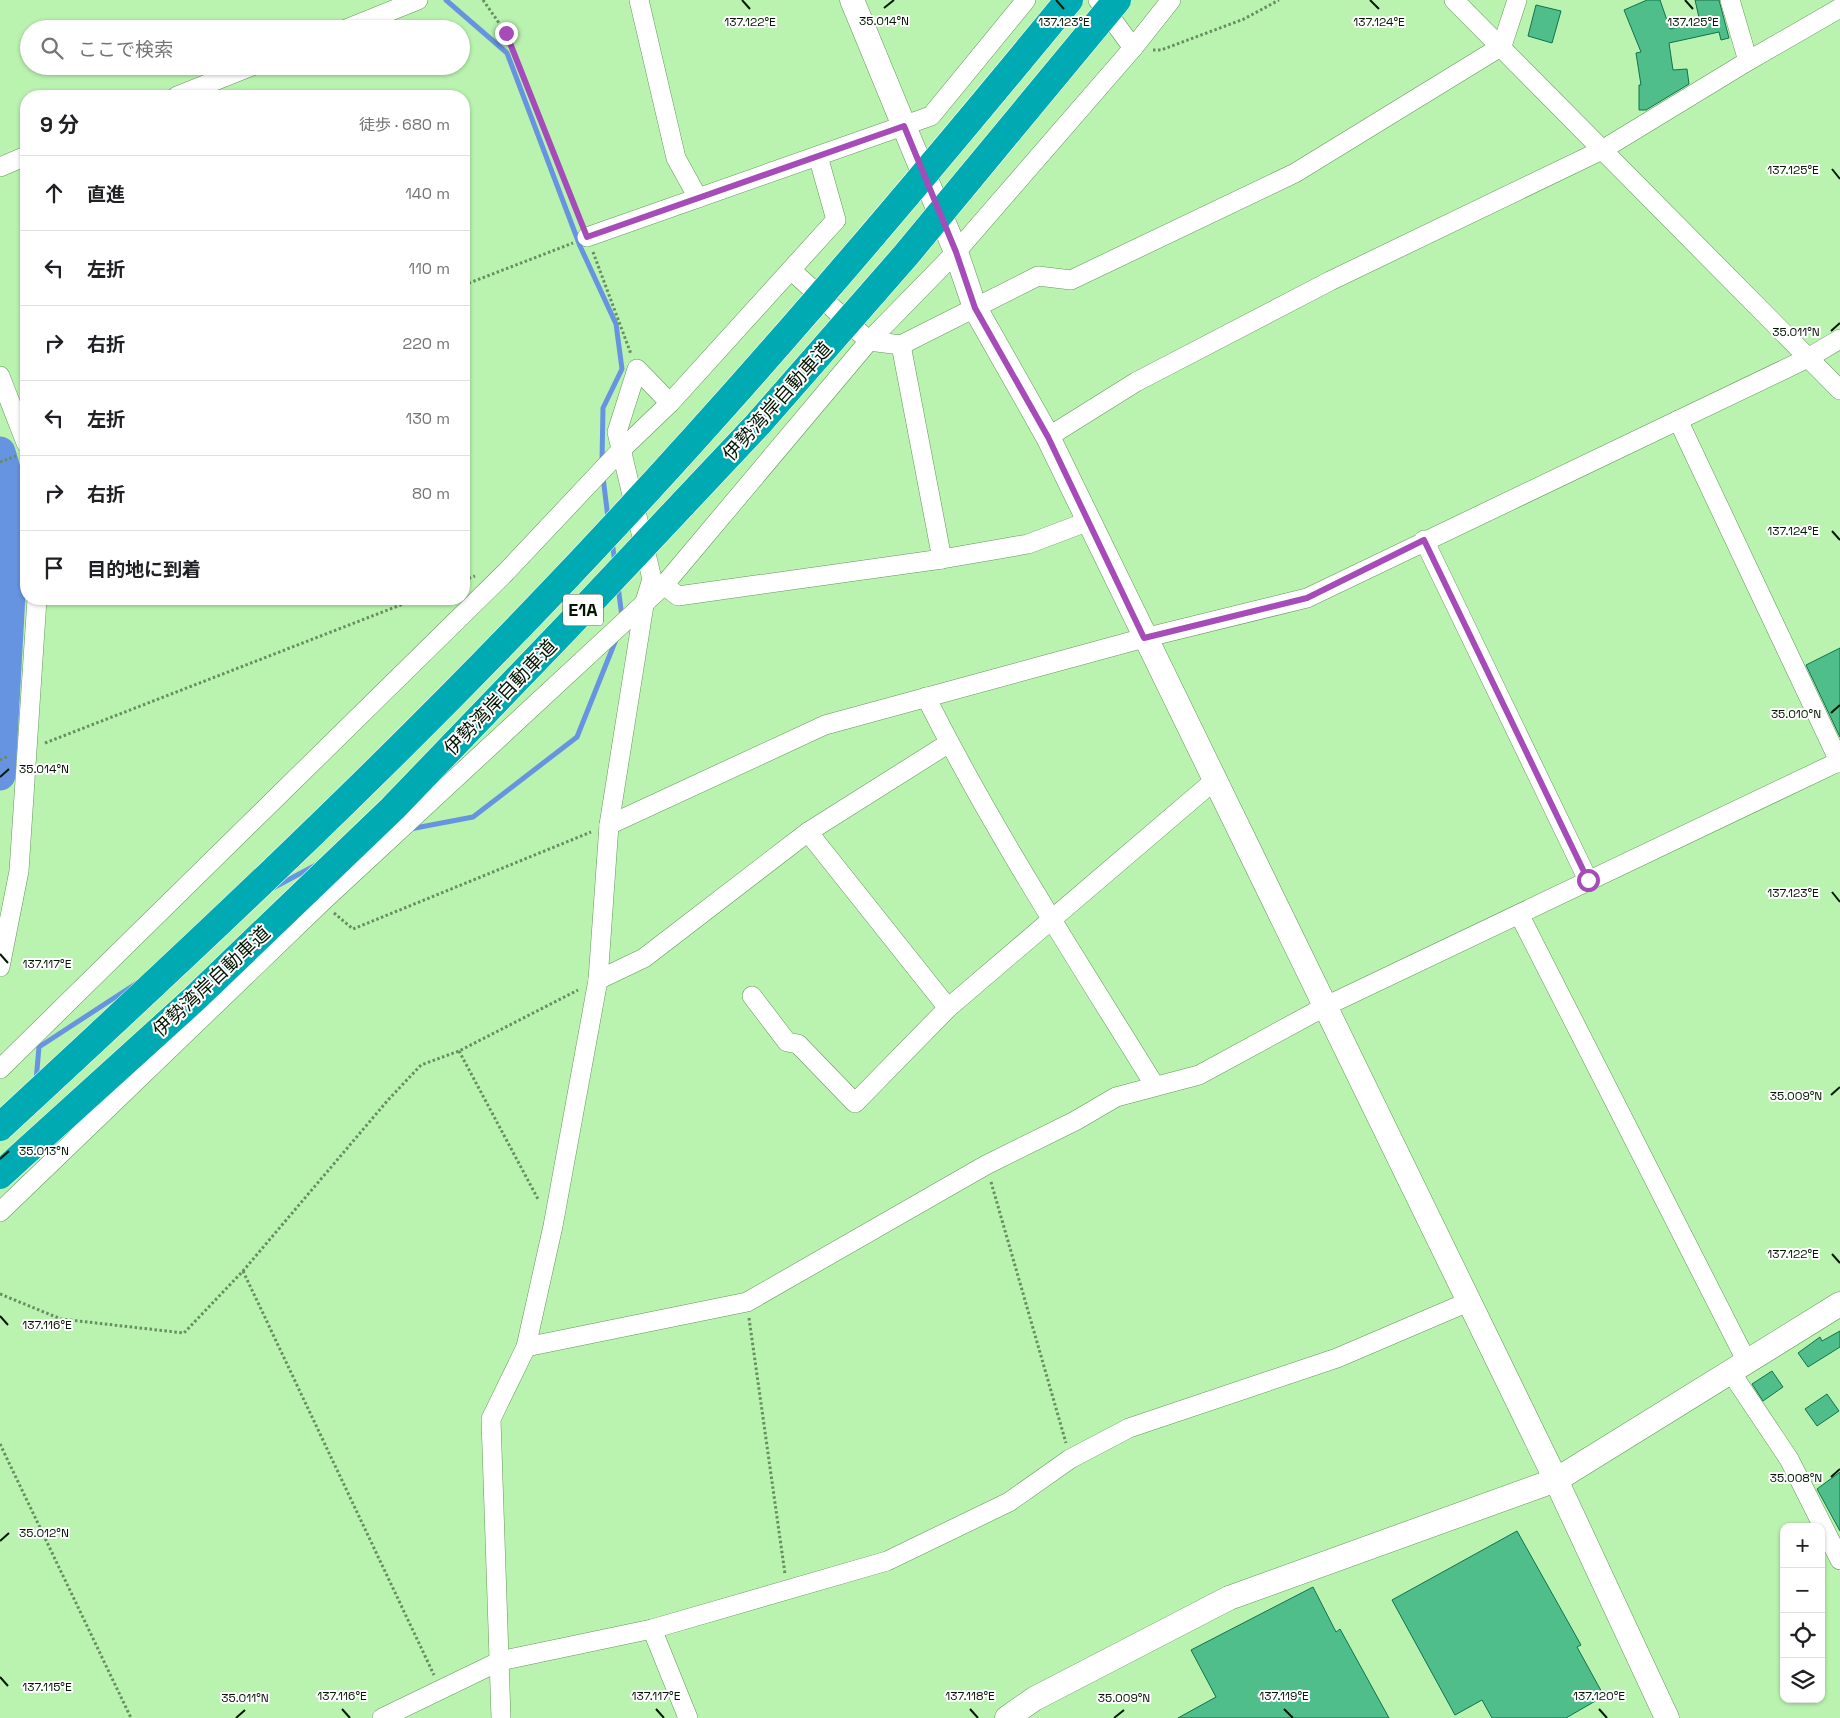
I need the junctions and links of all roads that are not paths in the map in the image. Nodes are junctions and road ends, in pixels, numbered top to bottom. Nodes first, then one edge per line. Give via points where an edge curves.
1 (418, 0) edge
2 (639, 0) edge
3 (852, 0) edge
4 (1026, 0) edge
5 (1069, 0) edge
6 (1098, 0) edge
7 (1117, 0) edge
8 (1171, 0) edge
9 (1454, 0) edge
10 (1518, 0) edge
11 (1730, 0) edge
12 (1840, 8) edge
13 (368, 20) edge
14 (1502, 46) junction
15 (1133, 48) junction
16 (1748, 61) junction
17 (230, 75) edge
18 (192, 90) edge
19 (904, 126) junction
20 (1602, 150) junction
21 (818, 156) junction
22 (20, 159) edge
23 (0, 167) edge
24 (698, 198) junction
25 (587, 237) road end
26 (956, 252) junction
27 (791, 270) junction
28 (975, 308) junction
29 (1840, 339) edge
30 (869, 341) junction
31 (901, 345) junction
32 (1808, 358) junction
33 (0, 376) edge
34 (1840, 390) edge
35 (670, 403) junction
36 (1678, 420) junction
37 (20, 434) edge
38 (1048, 437) junction
39 (620, 451) junction
40 (1089, 521) junction
41 (1424, 540) junction
42 (942, 559) junction
43 (664, 585) junction
44 (37, 605) edge
45 (644, 605) junction
46 (1144, 638) junction
47 (926, 697) junction
48 (949, 743) junction
49 (1840, 762) edge
50 (1215, 780) junction
51 (609, 825) junction
52 (808, 832) junction
53 (1588, 880) junction
54 (1519, 914) junction
55 (1052, 918) junction
56 (0, 967) edge
57 (598, 980) junction
58 (752, 996) dead end
59 (1326, 1006) junction
60 (948, 1008) junction
61 (2, 1064) edge
62 (1154, 1086) junction
63 (0, 1127) edge
64 (0, 1174) edge
65 (0, 1212) edge
66 (1468, 1302) junction
67 (1840, 1304) edge
68 (526, 1348) junction
69 (1738, 1366) junction
70 (1556, 1480) junction
71 (1840, 1560) edge
72 (652, 1628) junction
73 (500, 1661) junction
74 (382, 1718) edge
75 (501, 1718) edge
76 (688, 1718) edge
77 (1007, 1718) edge
78 (1667, 1718) edge

1 - 13 street
2 - 24 street via 676,158
3 - 19 street
4 - 19 street via 930,116
5 - 63 highway, 伊勢湾岸自動車道 / E1A, bridge via 980,110 728,400 540,605 366,781 168,972
6 - 15 street
7 - 64 highway, 伊勢湾岸自動車道 / E1A, bridge via 906,255 765,417 566,628 393,808 194,999
8 - 15 street
9 - 14 street
10 - 14 street
11 - 16 street
12 - 16 street
14 - 20 street
14 - 28 street via 1295,173 1070,280 1038,276
15 - 26 street
16 - 20 street
17 - 18 street
19 - 21 street
19 - 26 street
20 - 32 street
20 - 38 street via 1330,281 1145,377
21 - 24 street
21 - 27 street via 836,220
22 - 23 street
24 - 25 street
26 - 28 street
26 - 30 street
27 - 30 street
27 - 35 street
28 - 31 street
28 - 38 street
29 - 32 street
30 - 31 street
30 - 43 street
31 - 42 street
32 - 34 street
32 - 36 street
33 - 37 street
35 - 39 street
35 - 39 street via 637,369 617,432
36 - 41 street
36 - 49 street
38 - 40 street
39 - 45 street via 652,579
39 - 61 street via 506,572
40 - 42 street via 1028,544
40 - 46 street
41 - 46 street via 1307,598
41 - 53 street
42 - 43 street via 678,596
43 - 45 street
44 - 56 street via 19,871
45 - 51 street
45 - 65 street via 322,902
46 - 47 street
46 - 50 street
47 - 48 street
47 - 51 street via 825,725
48 - 52 street
48 - 55 street
49 - 53 street
50 - 55 street
50 - 59 street
51 - 57 street
52 - 57 street via 644,958
52 - 60 street
53 - 54 street
54 - 59 street
54 - 69 street
55 - 60 street
55 - 62 street
57 - 68 street via 553,1226
58 - 60 street via 787,1042 798,1044 856,1103
59 - 62 street via 1199,1075
59 - 66 street
62 - 68 street via 1116,1097 1075,1121 986,1164 747,1302
66 - 70 street
66 - 72 street via 1337,1358 1129,1428 1070,1459 1009,1502 887,1561
67 - 69 street
68 - 73 street via 491,1419
69 - 70 street
69 - 71 street
70 - 77 street via 1229,1598 1034,1699
70 - 78 street
72 - 73 street
72 - 76 street
73 - 74 street
73 - 75 street

